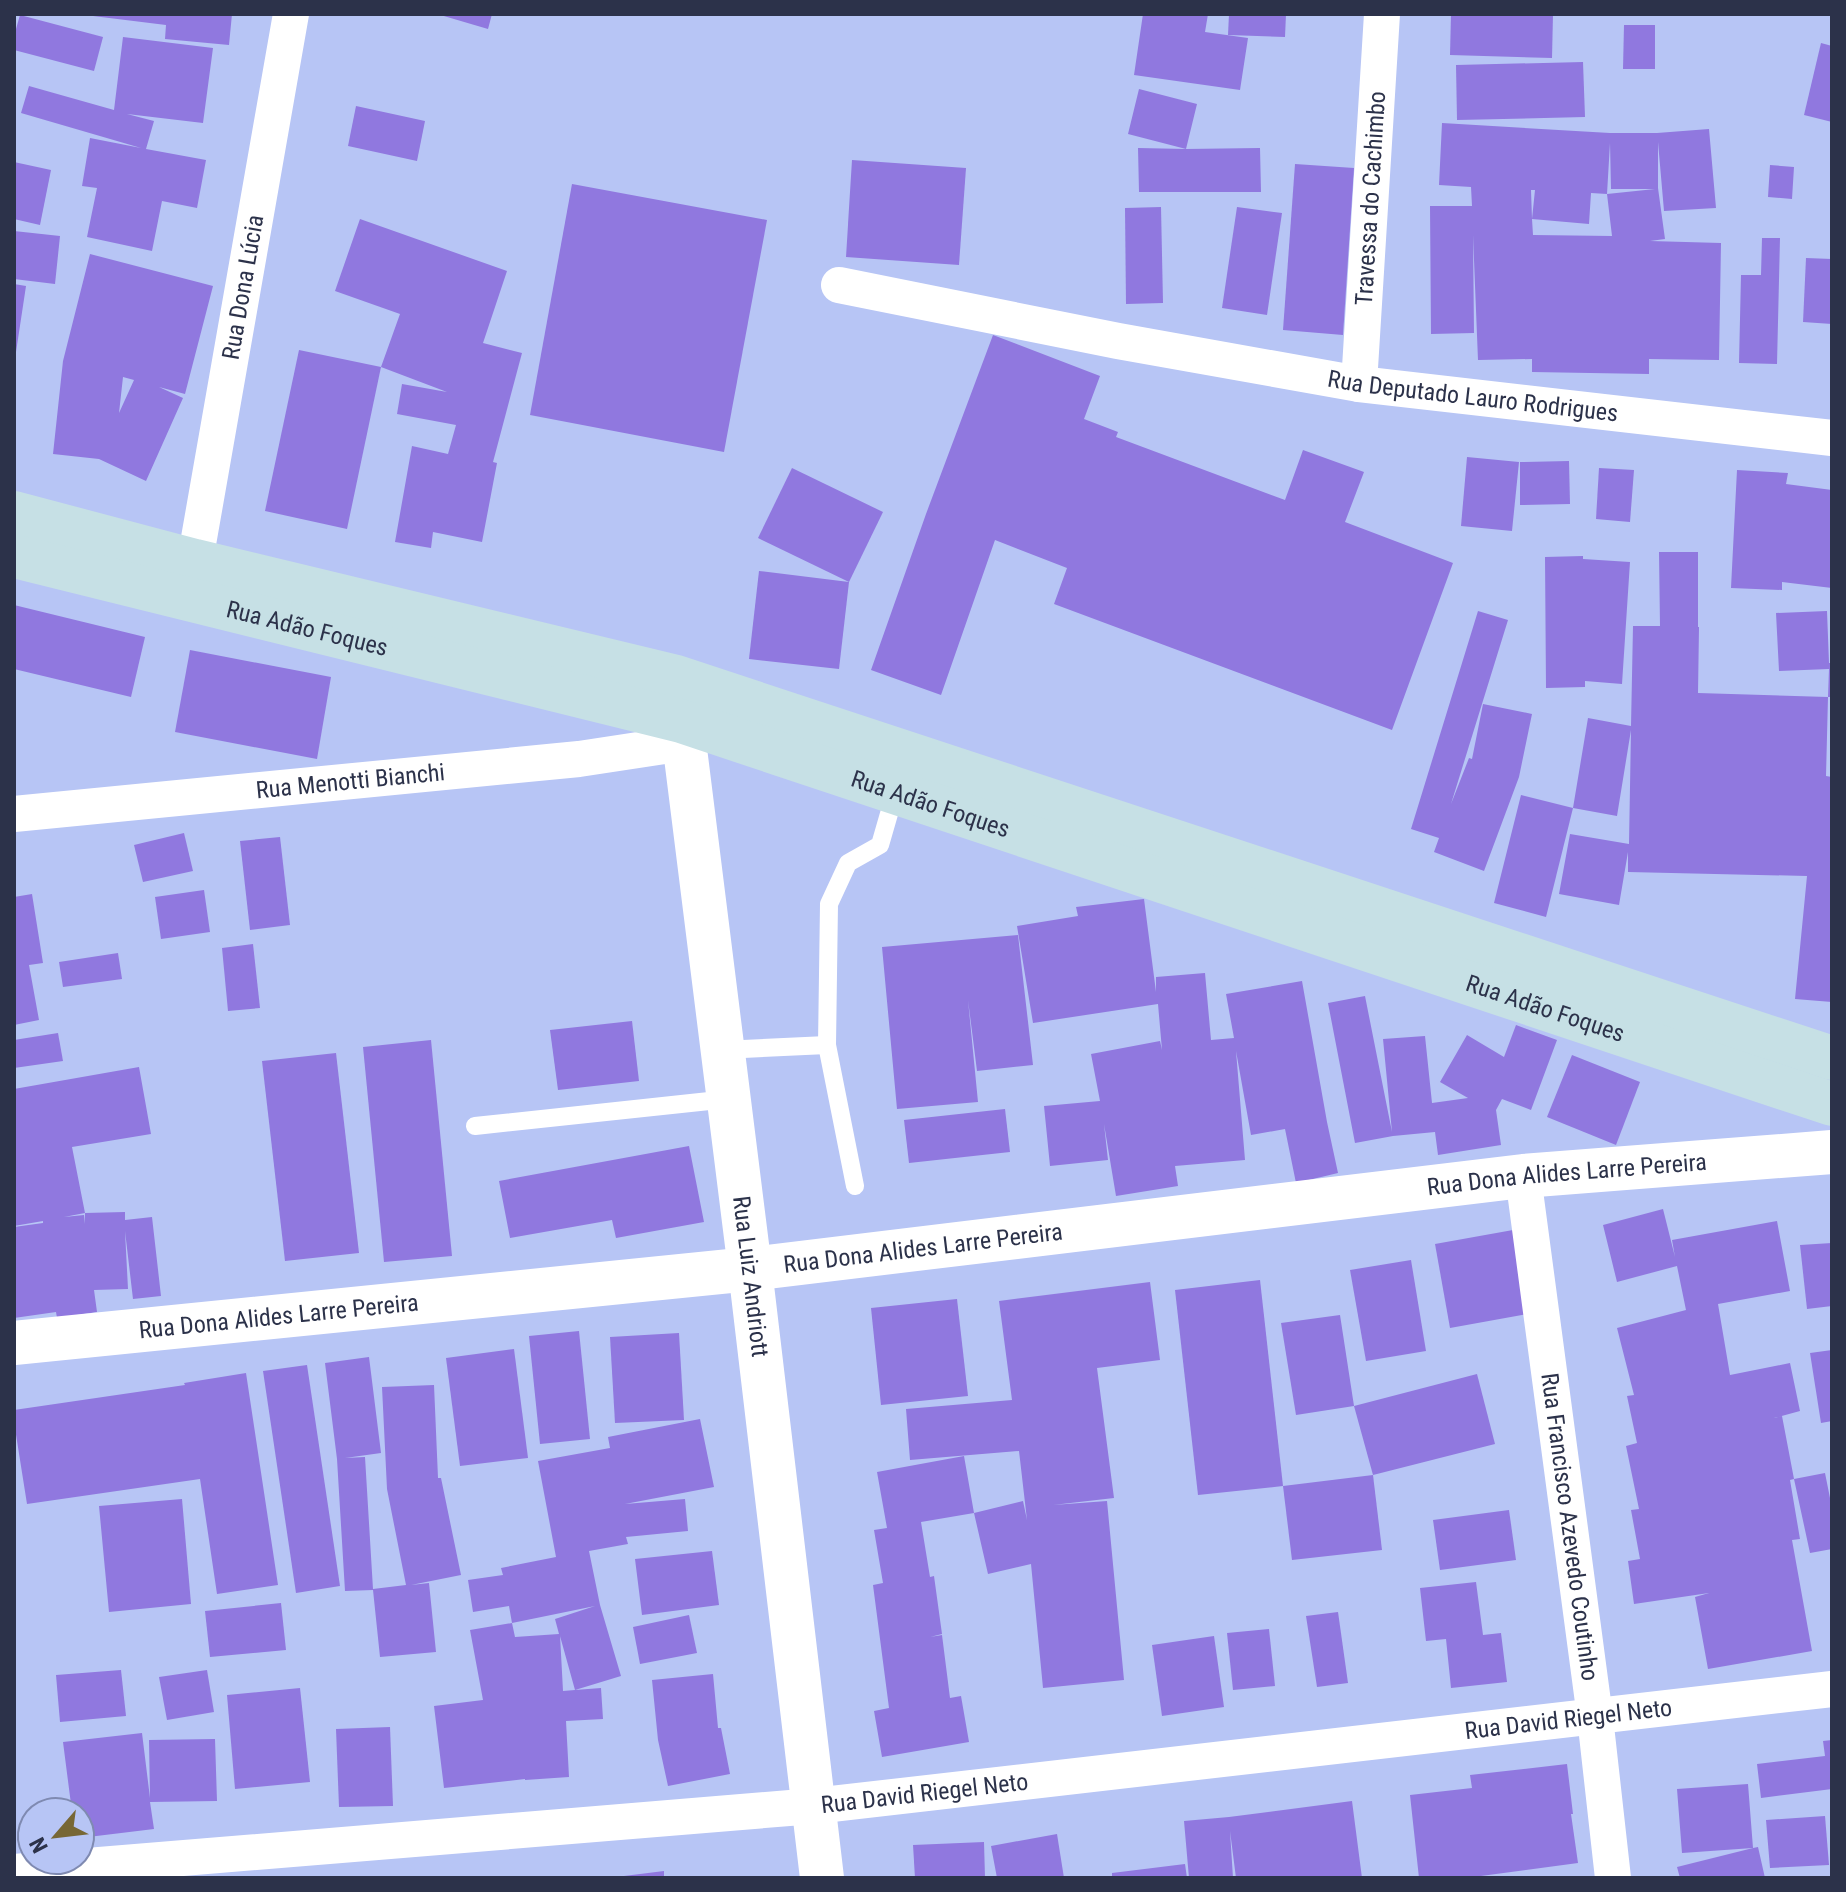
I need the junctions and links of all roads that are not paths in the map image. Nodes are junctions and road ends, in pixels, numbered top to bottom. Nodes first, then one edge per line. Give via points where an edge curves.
1 (291, 14) edge
2 (1382, 14) edge
3 (839, 285) dead end
4 (1359, 384) junction
5 (1832, 438) edge
6 (14, 513) edge
7 (14, 556) edge
8 (195, 561) junction
9 (676, 677) junction
10 (683, 732) junction
11 (895, 792) junction
12 (14, 814) edge
13 (827, 1045) junction
14 (722, 1050) junction
15 (1832, 1058) edge
16 (728, 1099) junction
17 (1832, 1104) edge
18 (475, 1126) dead end
19 (1832, 1152) edge
20 (1523, 1176) junction
21 (855, 1186) dead end
22 (750, 1269) junction
23 (14, 1343) edge
24 (1832, 1689) edge
25 (1595, 1717) junction
26 (814, 1806) junction
27 (14, 1872) edge
28 (822, 1878) edge
29 (1613, 1878) edge

1 - 8 street, Rua Dona Lúcia
2 - 4 street, Travessa do Cachimbo
3 - 4 street, Rua Deputado Lauro Rodrigues
4 - 5 street, Rua Deputado Lauro Rodrigues
6 - 8 main road, Rua Adão Foques
7 - 10 main road, Rua Adão Foques
8 - 9 main road, Rua Adão Foques
9 - 10 street, Rua Luiz Andriott
9 - 15 main road, Rua Adão Foques
10 - 11 main road, Rua Adão Foques
10 - 12 street, Rua Menotti Bianchi via 579,759
10 - 14 street, Rua Luiz Andriott
11 - 13 lane via 880,845 848,863 829,904
11 - 17 main road, Rua Adão Foques
13 - 14 lane
13 - 21 lane
14 - 16 street, Rua Luiz Andriott
16 - 18 lane
16 - 22 street, Rua Luiz Andriott
19 - 20 street, Rua Dona Alides Larre Pereira
20 - 22 street, Rua Dona Alides Larre Pereira
20 - 25 street, Rua Francisco Azevedo Coutinho
22 - 23 street, Rua Dona Alides Larre Pereira
22 - 26 street, Rua Luiz Andriott
24 - 25 street, Rua David Riegel Neto
25 - 26 street, Rua David Riegel Neto
25 - 29 street, Rua Francisco Azevedo Coutinho
26 - 27 street, Rua David Riegel Neto
26 - 28 street, Rua Luiz Andriott

